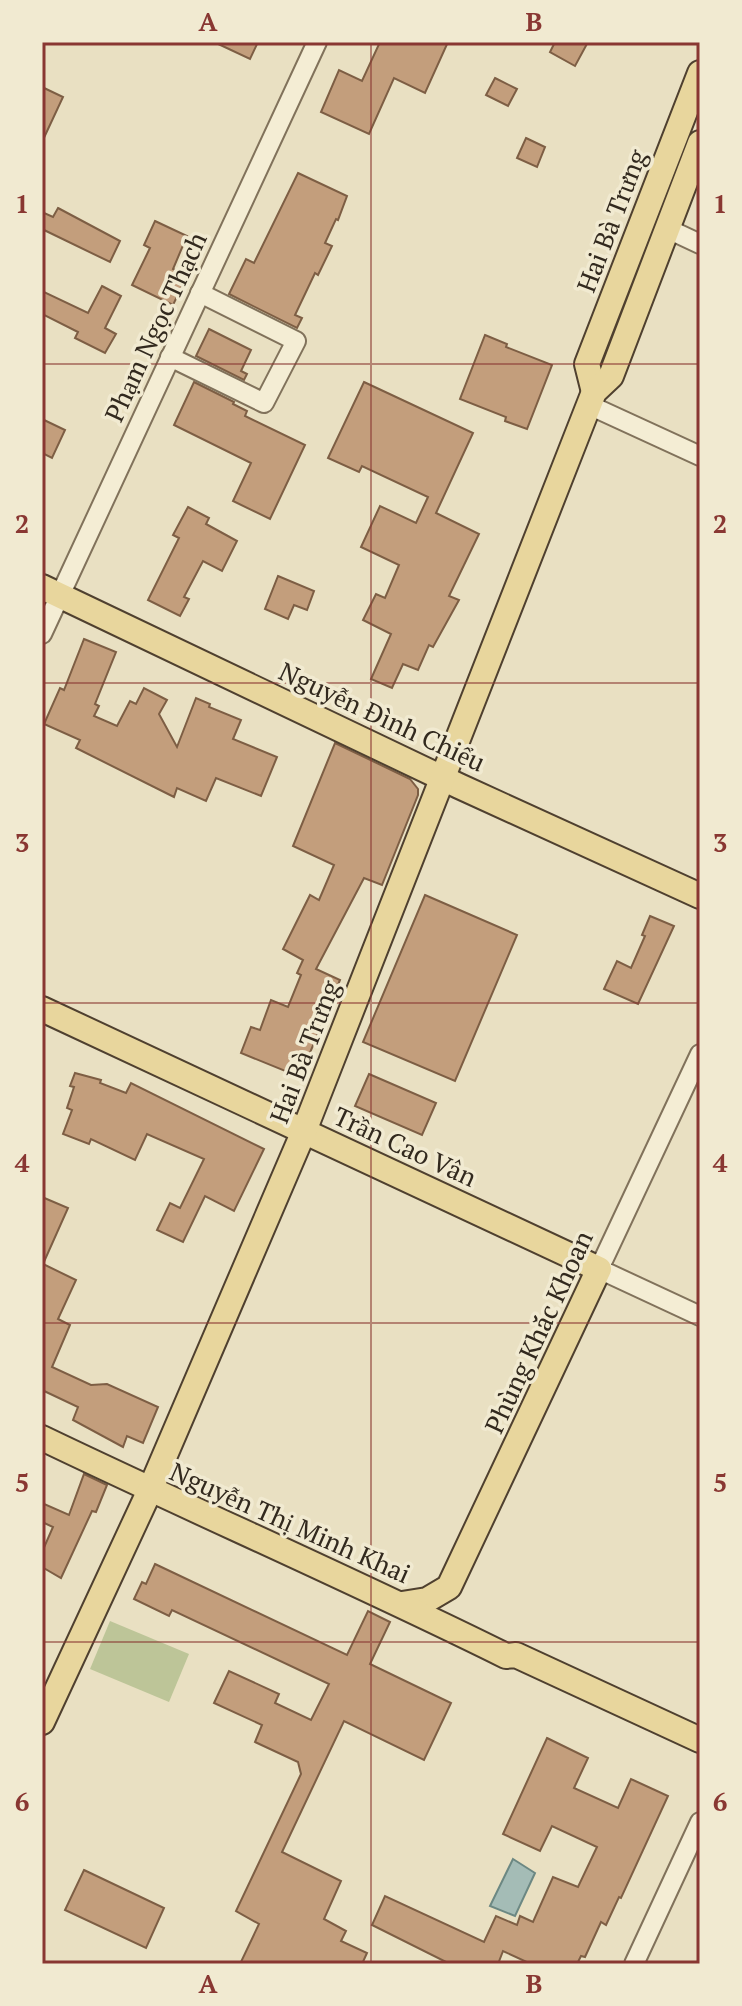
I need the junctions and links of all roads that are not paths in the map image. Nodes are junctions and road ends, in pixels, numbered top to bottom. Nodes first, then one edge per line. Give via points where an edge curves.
1 (317, 42) edge
2 (700, 73) edge
3 (700, 143) edge
4 (668, 229) junction
5 (700, 244) edge
6 (200, 293) junction
7 (170, 357) junction
8 (598, 391) junction
9 (700, 456) edge
10 (51, 591) edge
11 (42, 634) edge
12 (442, 777) junction
13 (700, 896) edge
14 (42, 1009) edge
15 (700, 1054) edge
16 (694, 1082) edge
17 (304, 1131) junction
18 (599, 1269) junction
19 (700, 1316) edge
20 (42, 1438) edge
21 (150, 1490) junction
22 (449, 1587) junction
23 (402, 1604) junction
24 (516, 1655) junction
25 (42, 1722) edge
26 (700, 1740) edge
27 (700, 1822) edge
28 (634, 1964) edge

1 - 6 street, Phạm Ngọc Thạch
2 - 8 main road, Hai Bà Trưng via 587,364
3 - 4 main road, Hai Bà Trưng
4 - 5 street
4 - 8 main road, Hai Bà Trưng
6 - 7 street, Phạm Ngọc Thạch
6 - 7 street via 296,341 264,403
7 - 10 street, Phạm Ngọc Thạch
8 - 9 street
8 - 12 main road, Hai Bà Trưng
10 - 11 street, Phạm Ngọc Thạch
10 - 12 main road, Nguyễn Đình Chiểu
12 - 13 main road, Nguyễn Đình Chiểu
12 - 17 main road, Hai Bà Trưng
14 - 17 main road, Trần Cao Vân
15 - 16 street, Phùng Khắc Khoan
16 - 18 street, Phùng Khắc Khoan
17 - 18 main road, Trần Cao Vân
17 - 21 main road, Hai Bà Trưng
18 - 19 street, Trần Cao Vân
18 - 22 main road, Phùng Khắc Khoan
20 - 21 main road, Nguyễn Thị Minh Khai
21 - 23 main road, Nguyễn Thị Minh Khai
21 - 25 main road, Hai Bà Trưng
22 - 23 main road via 427,1600
22 - 24 main road, Nguyễn Thị Minh Khai via 448,1606 454,1615 512,1644
23 - 24 main road, Nguyễn Thị Minh Khai via 506,1656
24 - 26 main road, Nguyễn Thị Minh Khai
27 - 28 street

